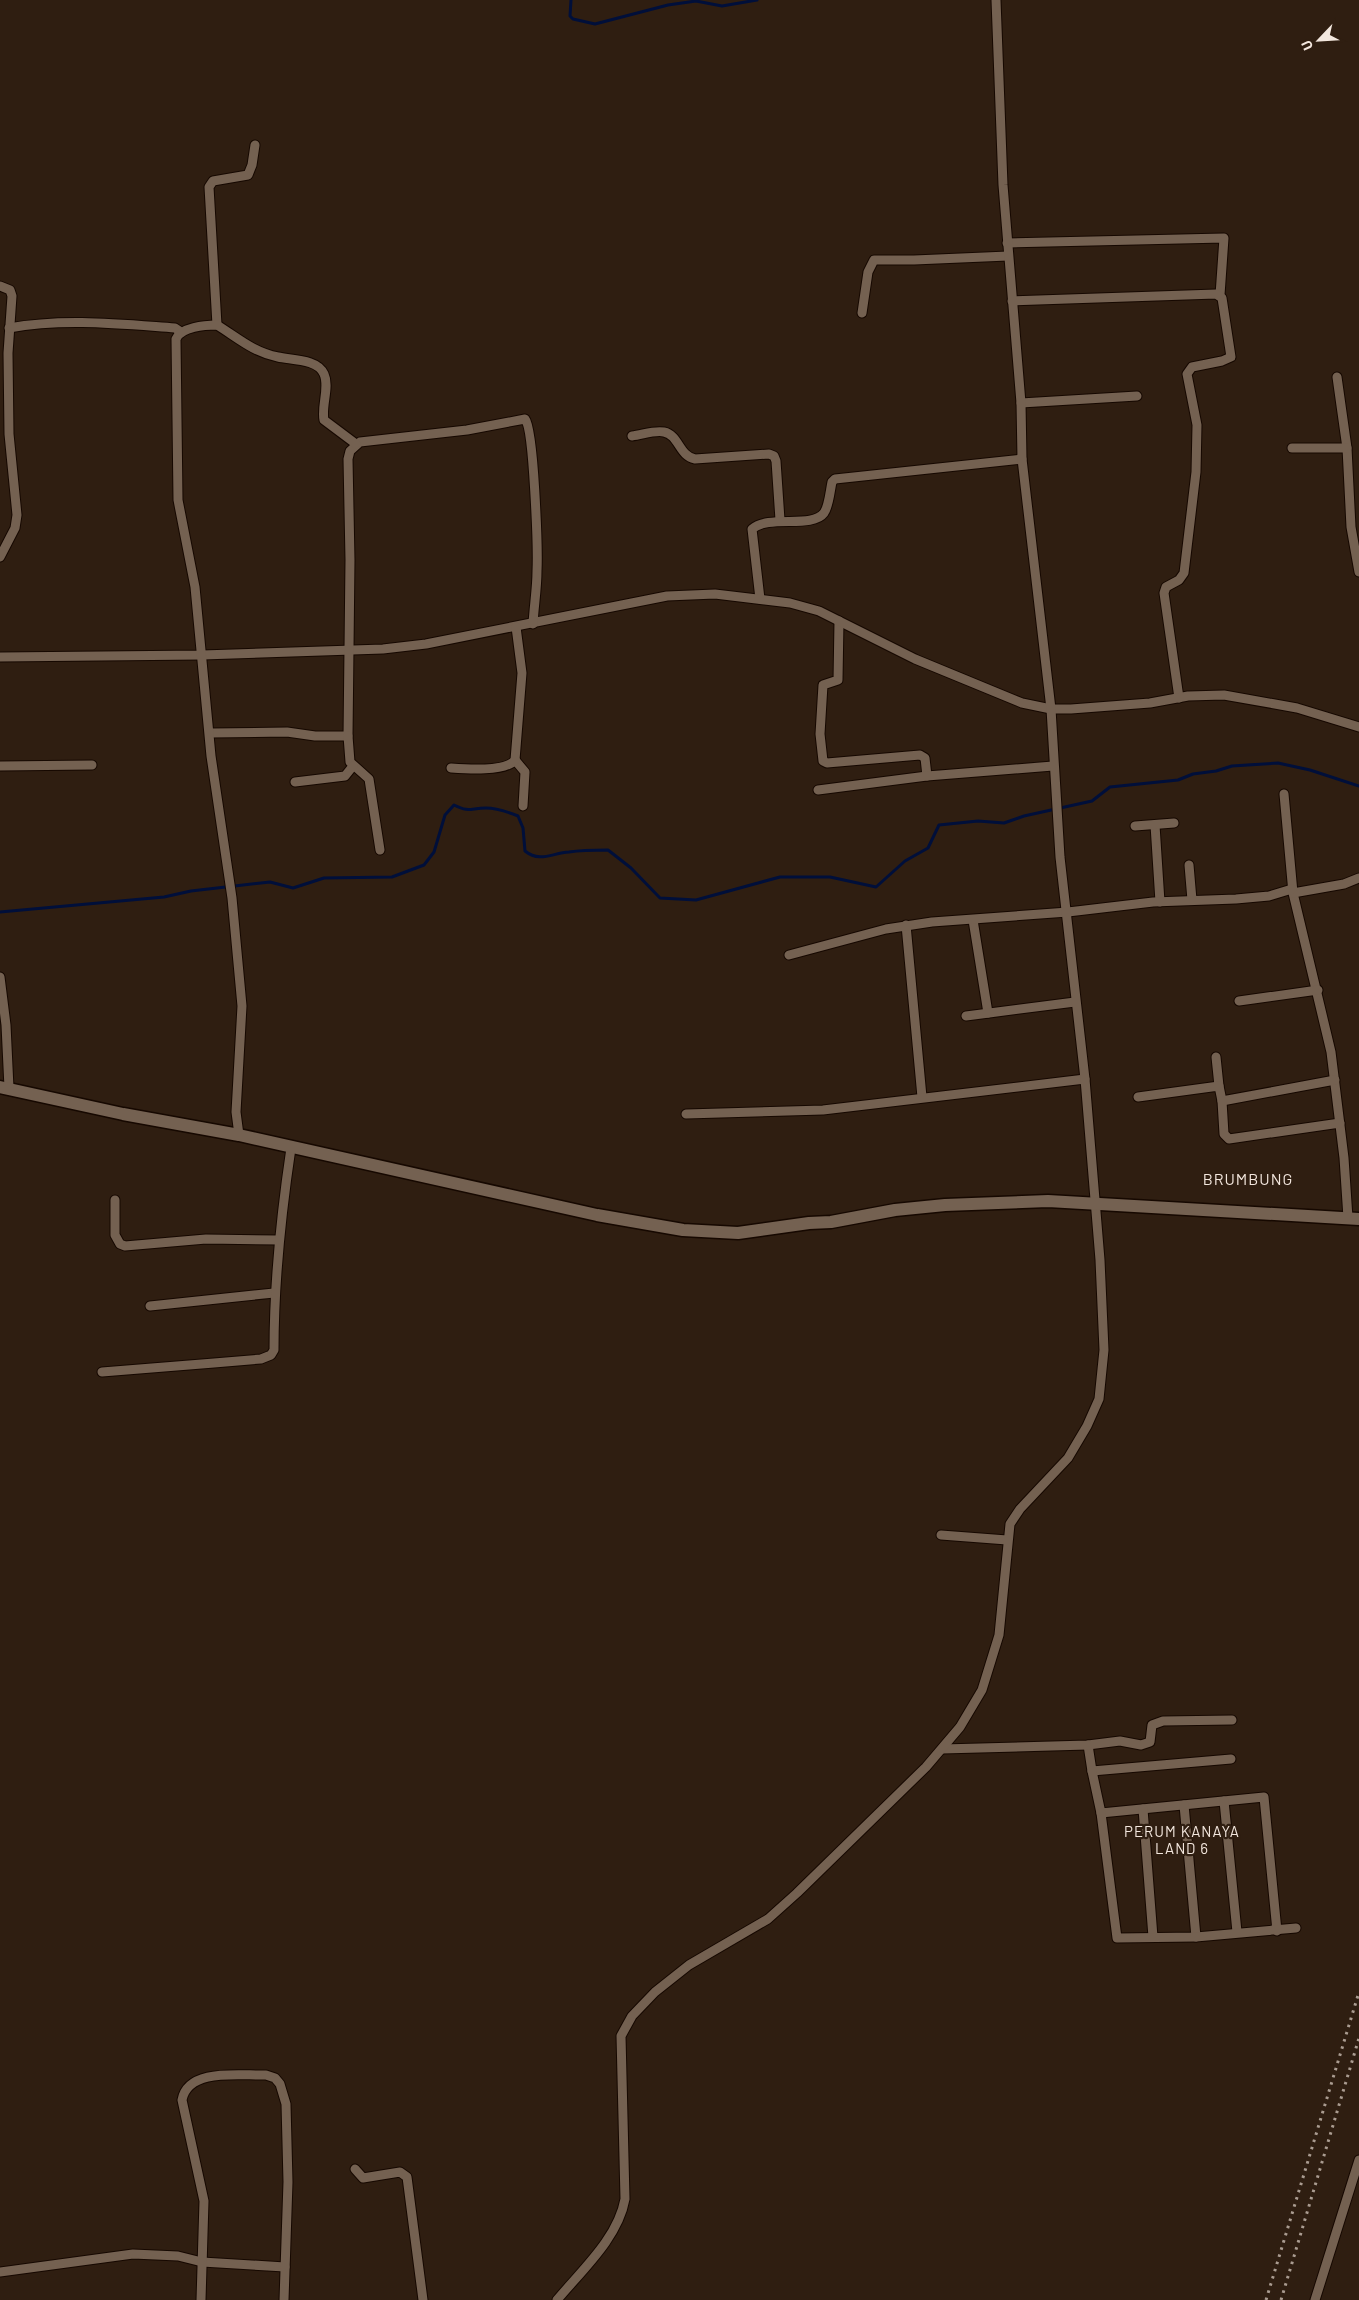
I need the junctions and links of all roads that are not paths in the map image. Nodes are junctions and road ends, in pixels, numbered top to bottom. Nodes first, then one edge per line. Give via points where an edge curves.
1 (996, 0) edge
2 (255, 146) dead end
3 (1007, 244) junction
4 (1008, 256) junction
5 (0, 286) edge
6 (1220, 295) junction
7 (1012, 301) junction
8 (862, 313) dead end
9 (217, 325) junction
10 (9, 328) junction
11 (181, 332) junction
12 (1337, 377) dead end
13 (1137, 396) dead end
14 (1021, 402) junction
15 (632, 436) dead end
16 (356, 444) junction
17 (1292, 448) dead end
18 (1347, 448) junction
19 (1022, 459) junction
20 (780, 520) junction
21 (0, 557) edge
22 (1359, 572) edge
23 (760, 599) junction
24 (839, 620) junction
25 (533, 624) junction
26 (516, 627) junction
27 (349, 652) junction
28 (202, 655) junction
29 (0, 657) edge
30 (1179, 698) junction
31 (1050, 708) junction
32 (1359, 727) edge
33 (210, 733) junction
34 (348, 736) junction
35 (515, 760) junction
36 (0, 766) edge
37 (92, 766) dead end
38 (353, 766) junction
39 (1053, 766) junction
40 (451, 768) dead end
41 (927, 776) junction
42 (295, 782) dead end
43 (818, 790) dead end
44 (1284, 794) dead end
45 (523, 806) dead end
46 (1174, 823) dead end
47 (1155, 825) junction
48 (1135, 826) dead end
49 (380, 850) dead end
50 (1189, 865) dead end
51 (1359, 878) edge
52 (1292, 891) junction
53 (1192, 900) junction
54 (1160, 902) junction
55 (1068, 912) junction
56 (973, 920) junction
57 (906, 926) junction
58 (789, 955) dead end
59 (0, 977) edge
60 (1318, 990) junction
61 (1239, 1001) dead end
62 (1075, 1002) junction
63 (988, 1013) junction
64 (966, 1016) dead end
65 (1216, 1057) dead end
66 (1085, 1079) junction
67 (1335, 1080) junction
68 (1219, 1086) junction
69 (4, 1088) edge
70 (1138, 1096) dead end
71 (922, 1097) junction
72 (1222, 1101) junction
73 (686, 1114) dead end
74 (1340, 1123) junction
75 (239, 1135) junction
76 (291, 1148) junction
77 (115, 1200) dead end
78 (1095, 1204) junction
79 (1353, 1218) edge
80 (280, 1240) junction
81 (274, 1293) junction
82 (150, 1306) dead end
83 (102, 1372) dead end
84 (942, 1535) dead end
85 (1007, 1540) junction
86 (1232, 1720) dead end
87 (1088, 1745) junction
88 (942, 1749) junction
89 (1230, 1759) dead end
90 (1092, 1771) junction
91 (1224, 1801) junction
92 (1184, 1805) junction
93 (1143, 1809) junction
94 (1101, 1813) junction
95 (1296, 1928) dead end
96 (1277, 1930) junction
97 (1237, 1932) junction
98 (1153, 1937) junction
99 (1196, 1937) junction
100 (1359, 2160) edge
101 (355, 2169) dead end
102 (202, 2262) junction
103 (285, 2267) junction
104 (0, 2272) edge
105 (201, 2300) edge
106 (284, 2300) edge
107 (423, 2300) edge
108 (557, 2300) edge
109 (1315, 2300) edge

1 - 3 street
2 - 9 street via 248,175 214,181 208,187
3 - 4 street
3 - 6 street via 1224,238
4 - 7 street
4 - 8 street via 874,260 868,272
5 - 10 street via 12,294
6 - 7 street via 1162,294
6 - 30 street via 1232,357 1192,368 1187,374 1197,425 1195,484 1184,574 1166,587 1164,593
7 - 14 street
9 - 11 street
9 - 16 street via 250,348 313,364 321,369 326,380 324,420
10 - 11 street via 74,321 175,328
10 - 21 street via 9,434 17,516 15,528
11 - 28 street via 176,339 178,500 195,587
12 - 18 street
13 - 14 street
14 - 19 street
15 - 20 street via 667,433 684,454 695,459 774,456
16 - 25 street via 525,419 531,447 537,571
16 - 27 street via 348,459
17 - 18 street
18 - 22 street via 1350,515
19 - 20 street via 841,477 832,482 822,515 799,521
19 - 31 street
20 - 23 street via 754,526 751,532
23 - 24 street via 806,607
23 - 25 street via 715,594 667,596
24 - 31 street via 948,674 1022,703
24 - 41 street via 838,680 823,686 822,760 827,763 920,755 926,759
25 - 26 street
26 - 27 street via 426,644
26 - 35 street via 522,673
27 - 28 street
27 - 34 street
28 - 29 street
28 - 33 street
30 - 31 street via 1150,703
30 - 32 street via 1210,694 1236,696 1297,708
31 - 39 street
33 - 34 street via 287,732
33 - 75 street via 229,870 242,1006 236,1112
34 - 38 street via 349,760
35 - 40 street via 512,764 498,767
35 - 45 street via 525,772
36 - 37 street
38 - 42 street via 345,776
38 - 49 street via 369,779
39 - 41 street
39 - 55 street
41 - 43 street
44 - 52 street
46 - 47 street
47 - 48 street
47 - 54 street
50 - 53 street
51 - 52 street via 1344,884
52 - 53 street via 1236,899
52 - 60 street
53 - 54 street
54 - 55 street
55 - 56 street
55 - 62 street
56 - 57 street
56 - 63 street
57 - 58 street
57 - 71 street
59 - 69 street via 6,1025
60 - 61 street
60 - 67 street
62 - 63 street
62 - 66 street
63 - 64 street
65 - 68 street
66 - 71 street
66 - 78 street
67 - 72 street
67 - 74 street
68 - 70 street
68 - 72 street
69 - 75 street
71 - 73 street via 822,1110
72 - 74 street via 1224,1134 1229,1139
74 - 79 street
75 - 76 street
76 - 78 street via 597,1215 683,1230 738,1233 945,1205 1048,1201
76 - 80 street via 280,1217
77 - 80 street via 115,1235 120,1244 206,1239
78 - 79 street
78 - 85 street via 1104,1350 1099,1399 1088,1426 1068,1458 1020,1509 1010,1524
80 - 81 street
81 - 82 street
81 - 83 street via 274,1350 268,1357
84 - 85 street
85 - 88 street via 1000,1635 982,1690 960,1727
86 - 87 street via 1163,1721 1152,1725 1150,1742
87 - 88 street
87 - 90 street
88 - 108 street via 768,1919 689,1966 655,1992 626,2023 621,2036 623,2209 614,2230
89 - 90 street
90 - 94 street
91 - 92 street
91 - 96 street via 1262,1796 1266,1799
91 - 97 street
92 - 93 street
92 - 99 street
93 - 94 street
93 - 98 street
94 - 98 street via 1115,1937
95 - 96 street
96 - 97 street
97 - 99 street
98 - 99 street
100 - 109 street
101 - 107 street via 364,2178 400,2172 407,2177
102 - 103 street
102 - 103 street via 204,2201 183,2110 183,2093 187,2086 207,2075 266,2075 280,2084 286,2104
102 - 104 street via 178,2256 133,2254
102 - 105 street
103 - 106 street

